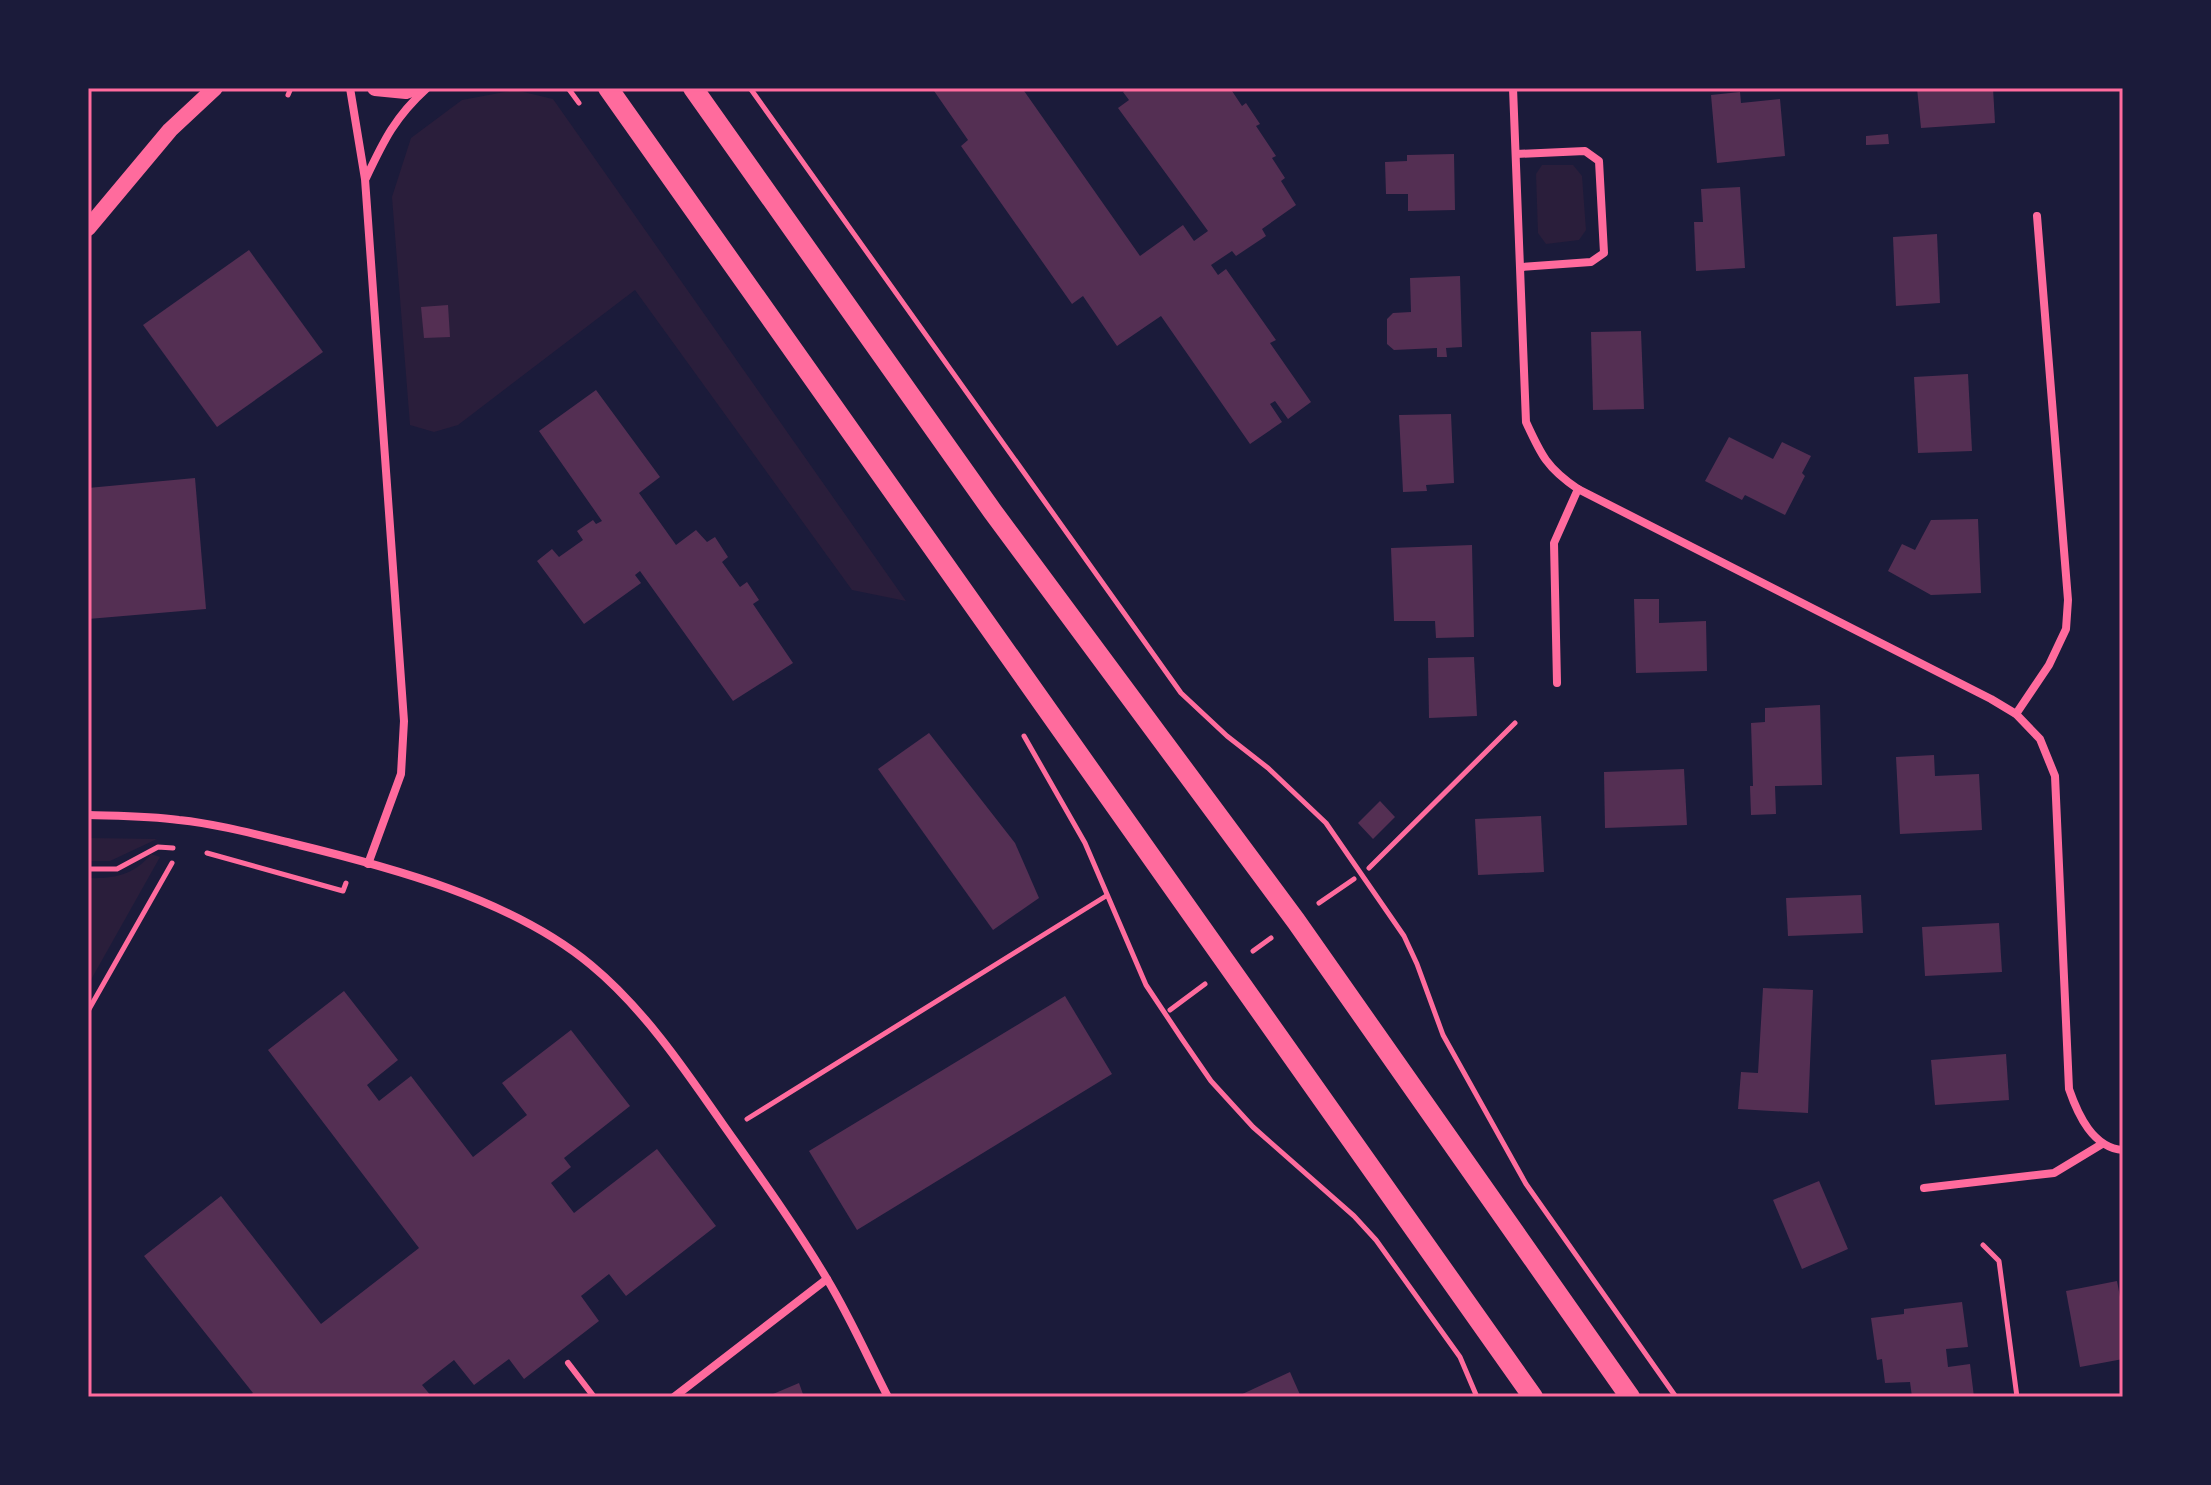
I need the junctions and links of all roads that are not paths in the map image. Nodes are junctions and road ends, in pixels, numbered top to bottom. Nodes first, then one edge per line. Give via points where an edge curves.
1 (215, 88) edge
2 (350, 88) edge
3 (375, 88) edge
4 (414, 88) edge
5 (427, 88) edge
6 (608, 88) edge
7 (693, 88) edge
8 (1513, 88) edge
9 (1516, 154) junction
10 (365, 179) junction
11 (2037, 216) dead end
12 (88, 228) edge
13 (1521, 267) junction
14 (1578, 489) junction
15 (1557, 683) dead end
16 (2016, 714) junction
17 (88, 815) edge
18 (368, 864) junction
19 (2102, 1144) junction
20 (2123, 1150) edge
21 (1924, 1188) dead end
22 (827, 1279) junction
23 (568, 1363) dead end
24 (594, 1397) edge
25 (674, 1397) edge
26 (888, 1397) edge
27 (1533, 1397) edge
28 (1630, 1397) edge

1 - 12 main road via 170,130
2 - 10 street
3 - 4 main road
5 - 10 street via 404,108
6 - 27 main road
7 - 28 main road via 993,512 1305,933
8 - 9 street
9 - 13 street
9 - 13 street via 1585,151 1599,161 1604,253 1591,262
10 - 18 street via 404,721 401,774
11 - 16 street via 2068,600 2066,629
13 - 14 street via 1526,422 1554,472
14 - 15 street via 1554,543
14 - 16 street
16 - 19 street via 2040,739 2055,776 2069,1089 2076,1109
17 - 18 street via 229,828
18 - 22 street via 533,924 593,967 627,1000 701,1093
19 - 20 street
19 - 21 street via 2054,1173
22 - 25 street
22 - 26 street
23 - 24 lane

